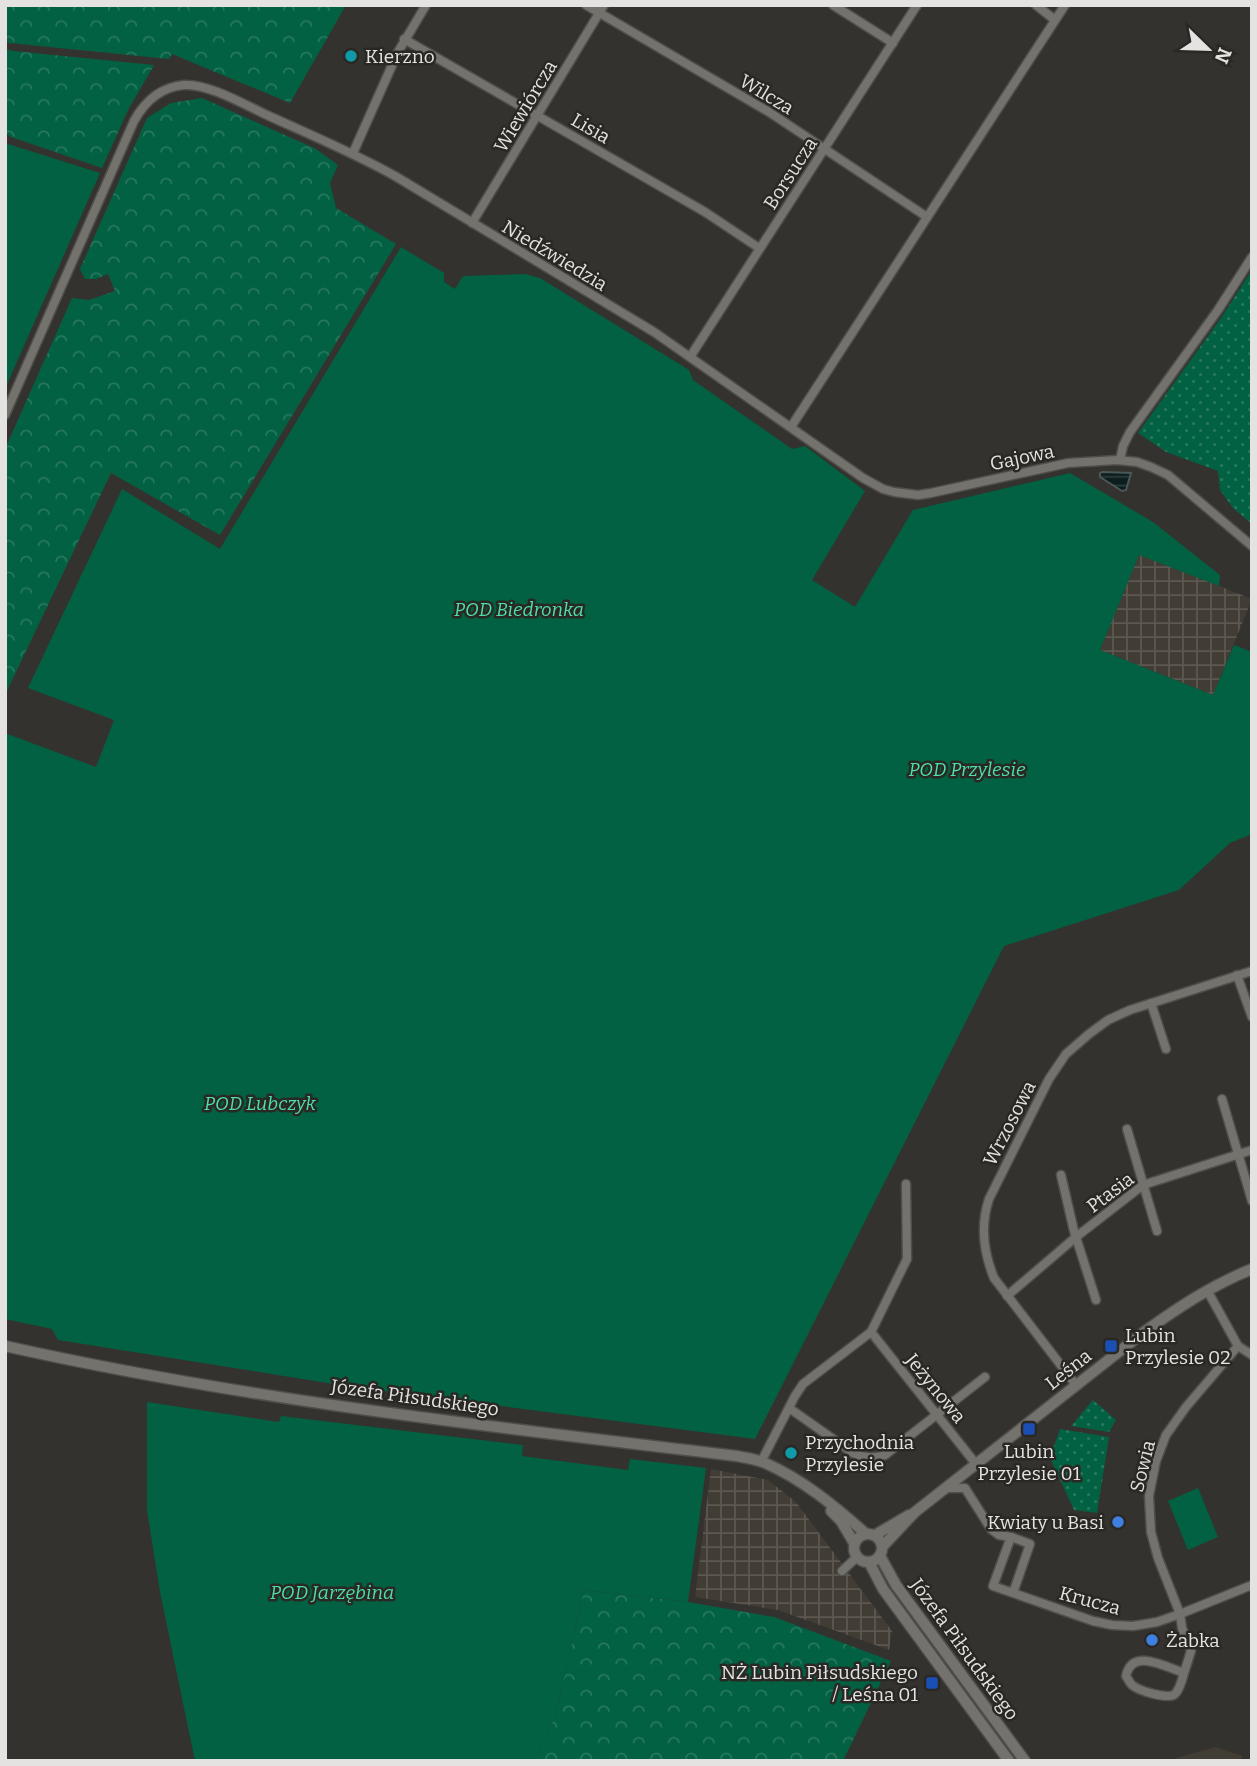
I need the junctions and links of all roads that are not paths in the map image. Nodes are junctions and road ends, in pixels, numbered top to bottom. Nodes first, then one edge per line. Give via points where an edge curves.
1 (426, 5) edge
2 (586, 5) edge
3 (833, 5) edge
4 (917, 5) edge
5 (1036, 5) edge
6 (1065, 5) edge
7 (601, 9) edge
8 (1055, 20) junction
9 (404, 39) junction
10 (892, 43) junction
11 (537, 116) junction
12 (825, 149) junction
13 (353, 153) junction
14 (927, 217) junction
15 (472, 223) junction
16 (760, 248) junction
17 (1252, 257) edge
18 (690, 357) junction
19 (5, 415) edge
20 (791, 427) junction
21 (1120, 460) junction
22 (1252, 546) edge
23 (1252, 971) edge
24 (1237, 975) junction
25 (1151, 1003) junction
26 (1252, 1017) edge
27 (1166, 1049) dead end
28 (1222, 1099) dead end
29 (1127, 1129) dead end
30 (1252, 1150) edge
31 (1238, 1155) junction
32 (1060, 1175) dead end
33 (906, 1184) dead end
34 (1143, 1185) junction
35 (1252, 1201) edge
36 (1157, 1231) dead end
37 (1076, 1237) junction
38 (1252, 1269) edge
39 (1207, 1290) junction
40 (1007, 1296) junction
41 (1096, 1300) dead end
42 (871, 1332) junction
43 (5, 1346) edge
44 (1238, 1346) junction
45 (1252, 1355) edge
46 (985, 1377) dead end
47 (1076, 1385) junction
48 (789, 1408) junction
49 (937, 1416) junction
50 (761, 1462) junction
51 (976, 1464) junction
52 (945, 1488) junction
53 (814, 1492) junction
54 (915, 1512) junction
55 (870, 1534) junction
56 (1011, 1537) junction
57 (855, 1544) junction
58 (881, 1551) junction
59 (858, 1557) junction
60 (869, 1562) junction
61 (842, 1571) dead end
62 (1252, 1585) edge
63 (1013, 1593) junction
64 (1180, 1614) junction
65 (1184, 1673) junction
66 (1009, 1761) edge
67 (1025, 1761) edge

1 - 9 street
2 - 7 street, Wilcza
3 - 10 street
4 - 10 street, Borsucza
5 - 8 street
6 - 8 street
7 - 11 street, Wiewiórcza
7 - 12 street, Wilcza
8 - 14 street
9 - 11 street, Lisia
9 - 13 street
10 - 12 street, Borsucza
11 - 15 street, Wiewiórcza
11 - 16 street, Lisia
12 - 14 street, Wilcza
12 - 16 street, Borsucza
13 - 15 street, Niedźwiedzia
13 - 19 street, Niedźwiedzia via 205,87 184,85 159,92 134,121
14 - 20 street
15 - 18 street, Niedźwiedzia
16 - 18 street, Borsucza
17 - 21 street via 1130,432
18 - 20 street, Niedźwiedzia
20 - 21 street, Gajowa via 871,483 905,494 931,494 1069,463
21 - 22 street, Gajowa via 1142,463 1168,475
23 - 24 street, Wrzosowa
24 - 25 street, Wrzosowa
24 - 26 street
25 - 27 street
25 - 40 street, Wrzosowa via 1108,1020 1066,1054 994,1186 984,1217 984,1248 994,1278
28 - 31 street
29 - 34 street
30 - 31 street, Ptasia
31 - 34 street, Ptasia
31 - 35 street
32 - 37 street
33 - 42 street via 907,1259
34 - 36 street
34 - 37 street, Ptasia
37 - 40 street, Ptasia
37 - 41 street
38 - 39 street, Leśna
39 - 44 street
39 - 47 street, Leśna
40 - 47 street, Wrzosowa
42 - 48 street via 803,1384
42 - 49 street, Jeżynowa
43 - 50 street, Józefa Piłsudskiego via 357,1408
44 - 45 street
44 - 64 street, Sowia via 1166,1435 1156,1461 1149,1496 1151,1532
46 - 49 street
47 - 51 street, Leśna
48 - 49 street via 853,1453 877,1458
48 - 50 street
49 - 51 street, Jeżynowa
50 - 53 street, Józefa Piłsudskiego
51 - 52 street, Leśna
52 - 54 street, Leśna
52 - 56 street via 965,1488 991,1529
53 - 55 street, Józefa Piłsudskiego
53 - 57 street, Józefa Piłsudskiego
54 - 55 street, Leśna
54 - 58 street, Leśna
55 - 57 street via 859,1537
55 - 58 street via 881,1541
56 - 63 street via 1030,1544
56 - 63 street, Krucza via 993,1586
57 - 59 street
58 - 60 street
58 - 67 street, Józefa Piłsudskiego via 896,1585
59 - 60 street
59 - 61 street
60 - 66 street, Józefa Piłsudskiego via 883,1589
62 - 64 street, Krucza
63 - 64 street, Krucza via 1112,1625 1133,1626
64 - 65 street via 1191,1651
65 - 65 street via 1178,1691 1167,1698 1139,1689 1126,1676 1133,1662 1142,1659

